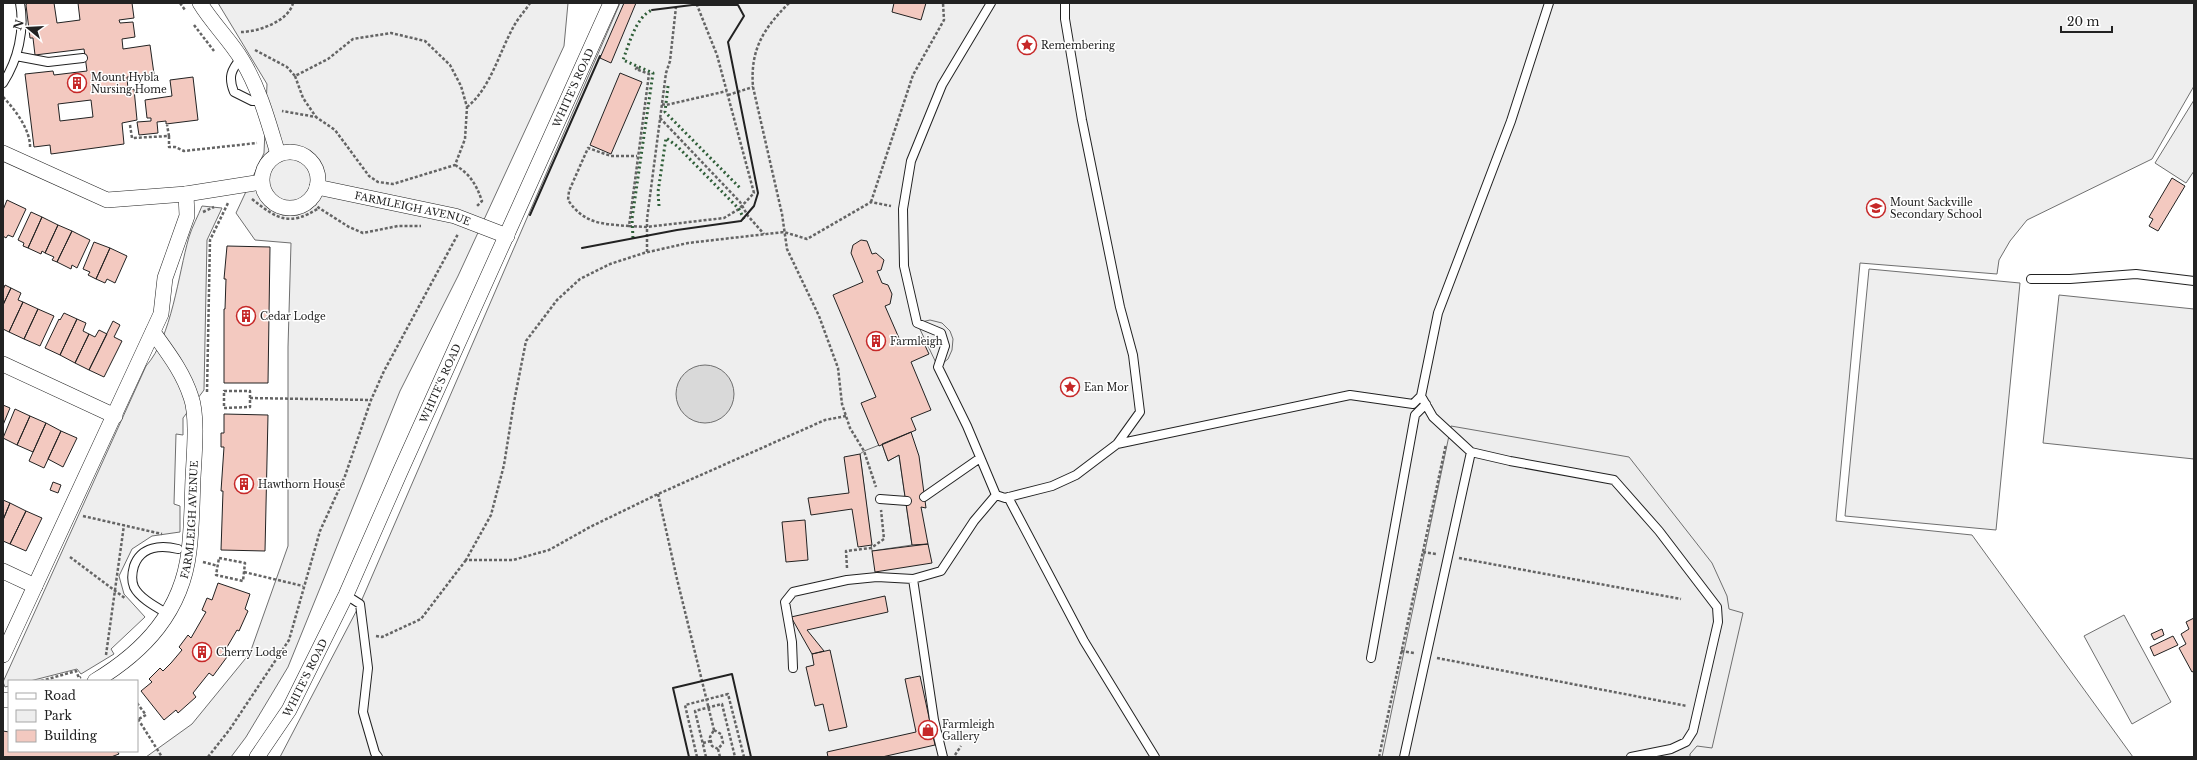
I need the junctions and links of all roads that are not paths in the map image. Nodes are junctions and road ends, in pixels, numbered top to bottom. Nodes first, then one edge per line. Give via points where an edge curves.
1 (20, 3) edge
2 (200, 3) edge
3 (611, 3) edge
4 (991, 3) edge
5 (1065, 3) edge
6 (1548, 3) edge
7 (247, 53) junction
8 (16, 56) junction
9 (83, 58) dead end
10 (3, 83) edge
11 (264, 108) junction
12 (3, 153) edge
13 (278, 154) junction
14 (261, 182) junction
15 (186, 194) junction
16 (315, 198) junction
17 (507, 236) junction
18 (2031, 279) dead end
19 (2194, 281) edge
20 (153, 332) junction
21 (3, 364) edge
22 (1421, 396) junction
23 (1426, 404) junction
24 (115, 416) junction
25 (1118, 444) junction
26 (1471, 452) junction
27 (980, 458) junction
28 (996, 495) junction
29 (924, 497) dead end
30 (1008, 497) junction
31 (880, 499) road end
32 (907, 501) dead end
33 (184, 544) junction
34 (3, 571) edge
35 (913, 579) junction
36 (35, 586) junction
37 (346, 595) junction
38 (168, 614) junction
39 (3, 655) edge
40 (1371, 658) dead end
41 (793, 668) dead end
42 (96, 677) edge
43 (257, 757) edge
44 (378, 757) edge
45 (943, 757) edge
46 (1155, 757) edge
47 (1404, 757) edge
48 (1631, 757) edge

1 - 8 lane via 21,36
2 - 7 street via 212,22
3 - 17 street, WHITE'S ROAD
4 - 27 lane via 942,85 911,161 903,209 904,266 917,323 941,333 945,346 938,367
5 - 25 lane via 1065,19 1082,120 1120,307 1134,355 1140,398 1140,412
6 - 22 lane via 1511,121 1438,313
7 - 11 street
7 - 11 lane via 232,70 230,81 234,92
8 - 9 lane via 48,62
8 - 10 lane
11 - 13 street
12 - 15 street via 107,200
13 - 14 street via 263,170
13 - 16 street via 299,154 309,160 316,169
14 - 15 street
14 - 16 street via 271,202 281,208 300,207
15 - 20 street via 187,216 165,278 161,314
16 - 17 street, FARMLEIGH AVENUE via 404,205 461,227
17 - 37 street, WHITE'S ROAD
18 - 19 lane via 2136,274
20 - 24 street
20 - 33 street, FARMLEIGH AVENUE via 182,373 192,399 195,442
21 - 24 street
22 - 23 lane
22 - 25 lane via 1413,404 1350,395
23 - 26 lane via 1433,417
23 - 40 lane via 1415,415
24 - 36 street
25 - 30 lane via 1076,475 1052,486
26 - 47 lane
26 - 48 lane via 1614,480 1630,496 1717,607 1718,622 1693,731 1686,742 1671,749
27 - 28 lane
27 - 29 lane
28 - 30 lane
28 - 35 lane via 974,521 941,571
30 - 46 lane via 1084,641
31 - 32 lane
33 - 38 street, FARMLEIGH AVENUE via 189,552 180,588
33 - 38 lane via 154,547 144,552 136,560 132,574 134,588 148,602
34 - 36 street
35 - 41 lane via 847,580 793,592 785,602 792,642
35 - 45 lane via 934,720
36 - 39 street
37 - 43 street, WHITE'S ROAD via 289,710
37 - 44 lane via 360,604 368,668 363,712
38 - 42 street, FARMLEIGH AVENUE via 142,648

